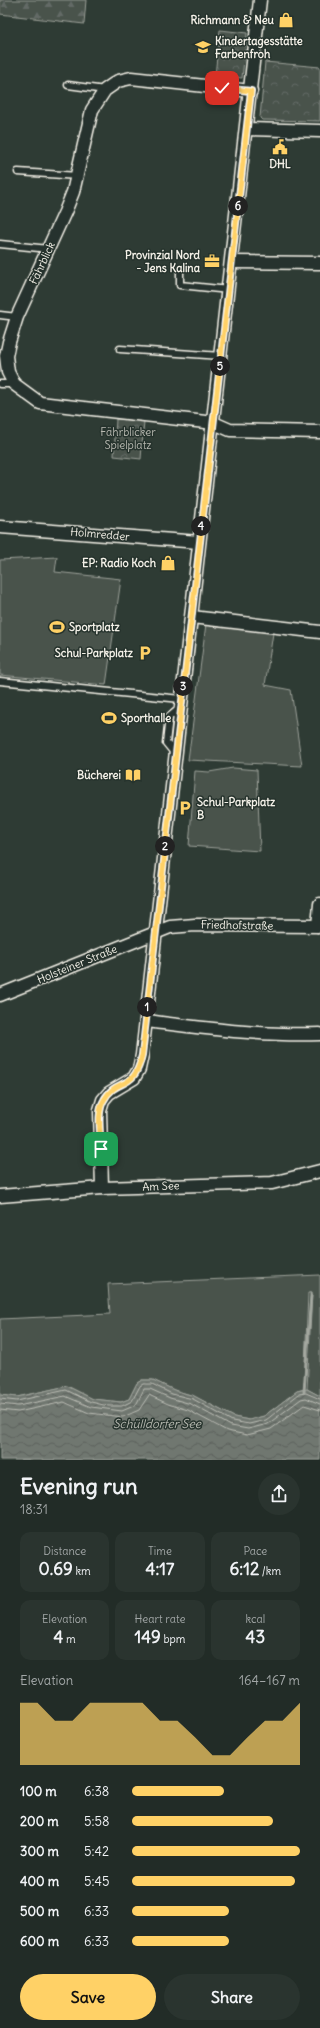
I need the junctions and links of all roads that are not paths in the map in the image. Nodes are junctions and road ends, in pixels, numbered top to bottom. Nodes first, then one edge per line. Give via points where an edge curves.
1 (260, 0) edge
2 (68, 85) dead end
3 (105, 90) junction
4 (251, 91) junction
5 (247, 129) junction
6 (320, 131) edge
7 (18, 172) dead end
8 (78, 176) junction
9 (0, 244) edge
10 (49, 248) junction
11 (232, 262) junction
12 (320, 263) edge
13 (180, 270) dead end
14 (229, 290) junction
15 (0, 315) edge
16 (17, 317) junction
17 (120, 349) dead end
18 (221, 356) junction
19 (0, 384) edge
20 (14, 384) junction
21 (214, 423) junction
22 (320, 432) edge
23 (0, 527) edge
24 (199, 542) junction
25 (192, 617) junction
26 (320, 632) edge
27 (0, 681) edge
28 (8, 682) junction
29 (0, 687) edge
30 (181, 703) junction
31 (320, 904) edge
32 (319, 926) edge
33 (155, 932) junction
34 (0, 994) edge
35 (146, 1021) junction
36 (320, 1034) edge
37 (320, 1171) edge
38 (102, 1188) junction
39 (0, 1196) edge

1 - 4 street
2 - 3 lane
3 - 4 street, Fährblick via 118,81 131,78
3 - 8 street, Fährblick via 92,110
4 - 5 street
5 - 6 street
5 - 11 street
7 - 8 lane
8 - 10 street, Fährblick
9 - 10 lane
10 - 16 street, Fährblick
11 - 12 street
11 - 14 street
13 - 14 lane via 180,285
14 - 18 street
15 - 16 lane
16 - 20 street, Fährblick via 6,356 8,372
17 - 18 lane
18 - 21 street
19 - 20 lane
20 - 21 street via 40,403
21 - 22 street via 230,430
21 - 24 street
23 - 24 street, Holmredder
24 - 25 street
25 - 26 street
25 - 30 street
27 - 28 lane
28 - 29 lane
28 - 30 lane
30 - 33 street
31 - 32 street
32 - 33 street, Friedhofstraße via 195,925 170,927
33 - 34 street, Holsteiner Straße
33 - 35 street
35 - 36 street via 253,1034
35 - 38 street via 139,1069 134,1078 109,1093 103,1100 100,1110
37 - 38 street, Am See via 272,1183
38 - 39 street, Am See

